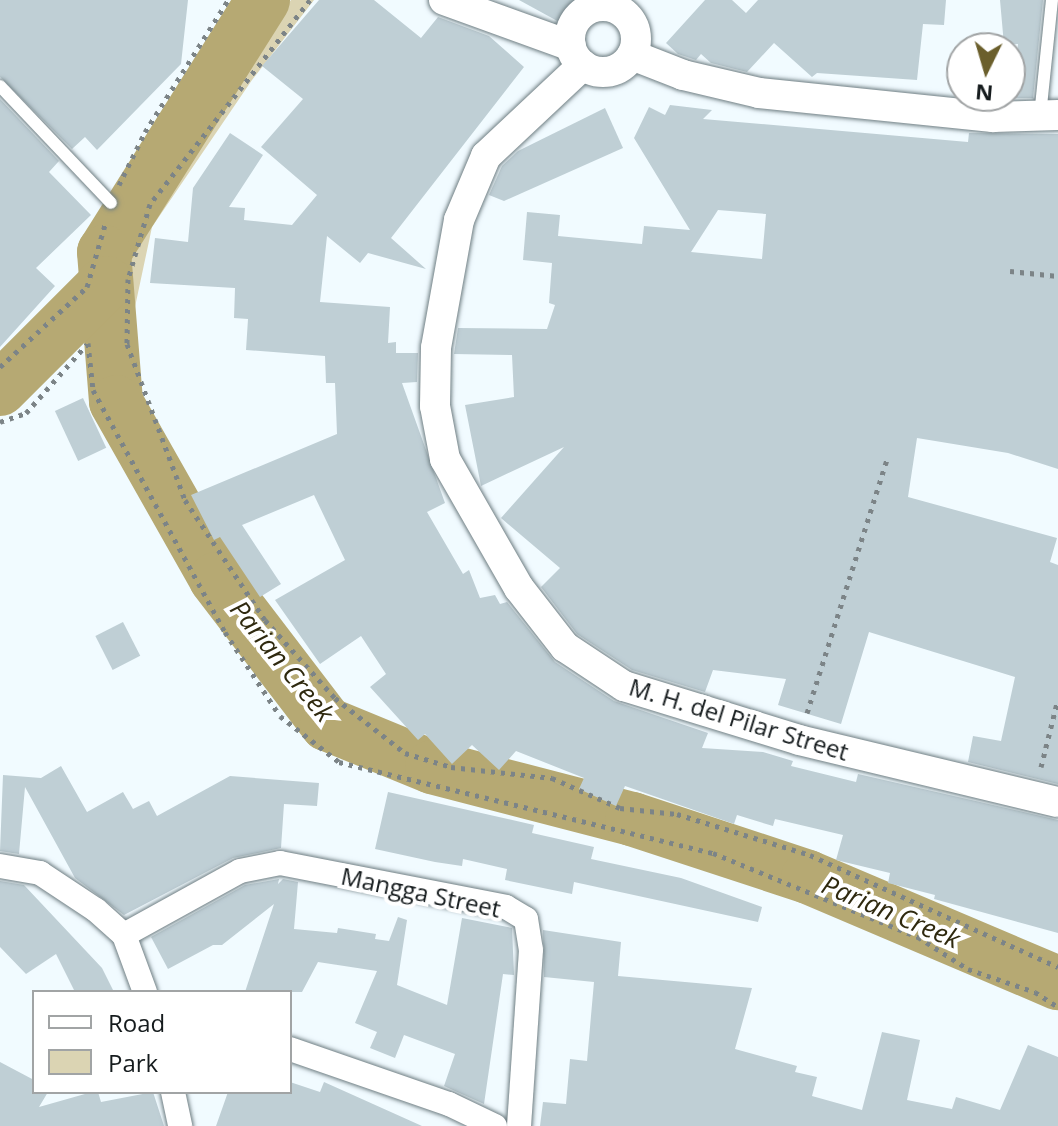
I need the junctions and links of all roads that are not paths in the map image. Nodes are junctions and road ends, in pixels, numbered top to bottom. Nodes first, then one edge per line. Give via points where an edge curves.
1 (444, 0) edge
2 (1052, 0) edge
3 (628, 7) edge
4 (577, 55) junction
5 (632, 55) junction
6 (0, 86) edge
7 (1049, 116) edge
8 (111, 203) dead end
9 (1058, 802) edge
10 (7, 866) edge
11 (124, 935) junction
12 (144, 990) edge
13 (292, 1050) edge
14 (173, 1094) edge
15 (180, 1126) edge
16 (495, 1126) edge
17 (519, 1126) edge

1 - 4 street
2 - 7 lane
3 - 4 street via 591,9 574,24
3 - 5 street via 635,33
4 - 5 street via 615,70
4 - 9 street, M. H. del Pilar Street via 486,156 459,220 436,348 435,406 445,459 519,588 565,647 624,686 799,740
5 - 7 street via 683,75 759,93 904,110
6 - 8 lane
10 - 11 street via 67,888
11 - 12 street
11 - 17 street, Mangga Street via 240,871 280,863 506,907 526,919 531,950
13 - 16 street via 449,1104
14 - 15 street

